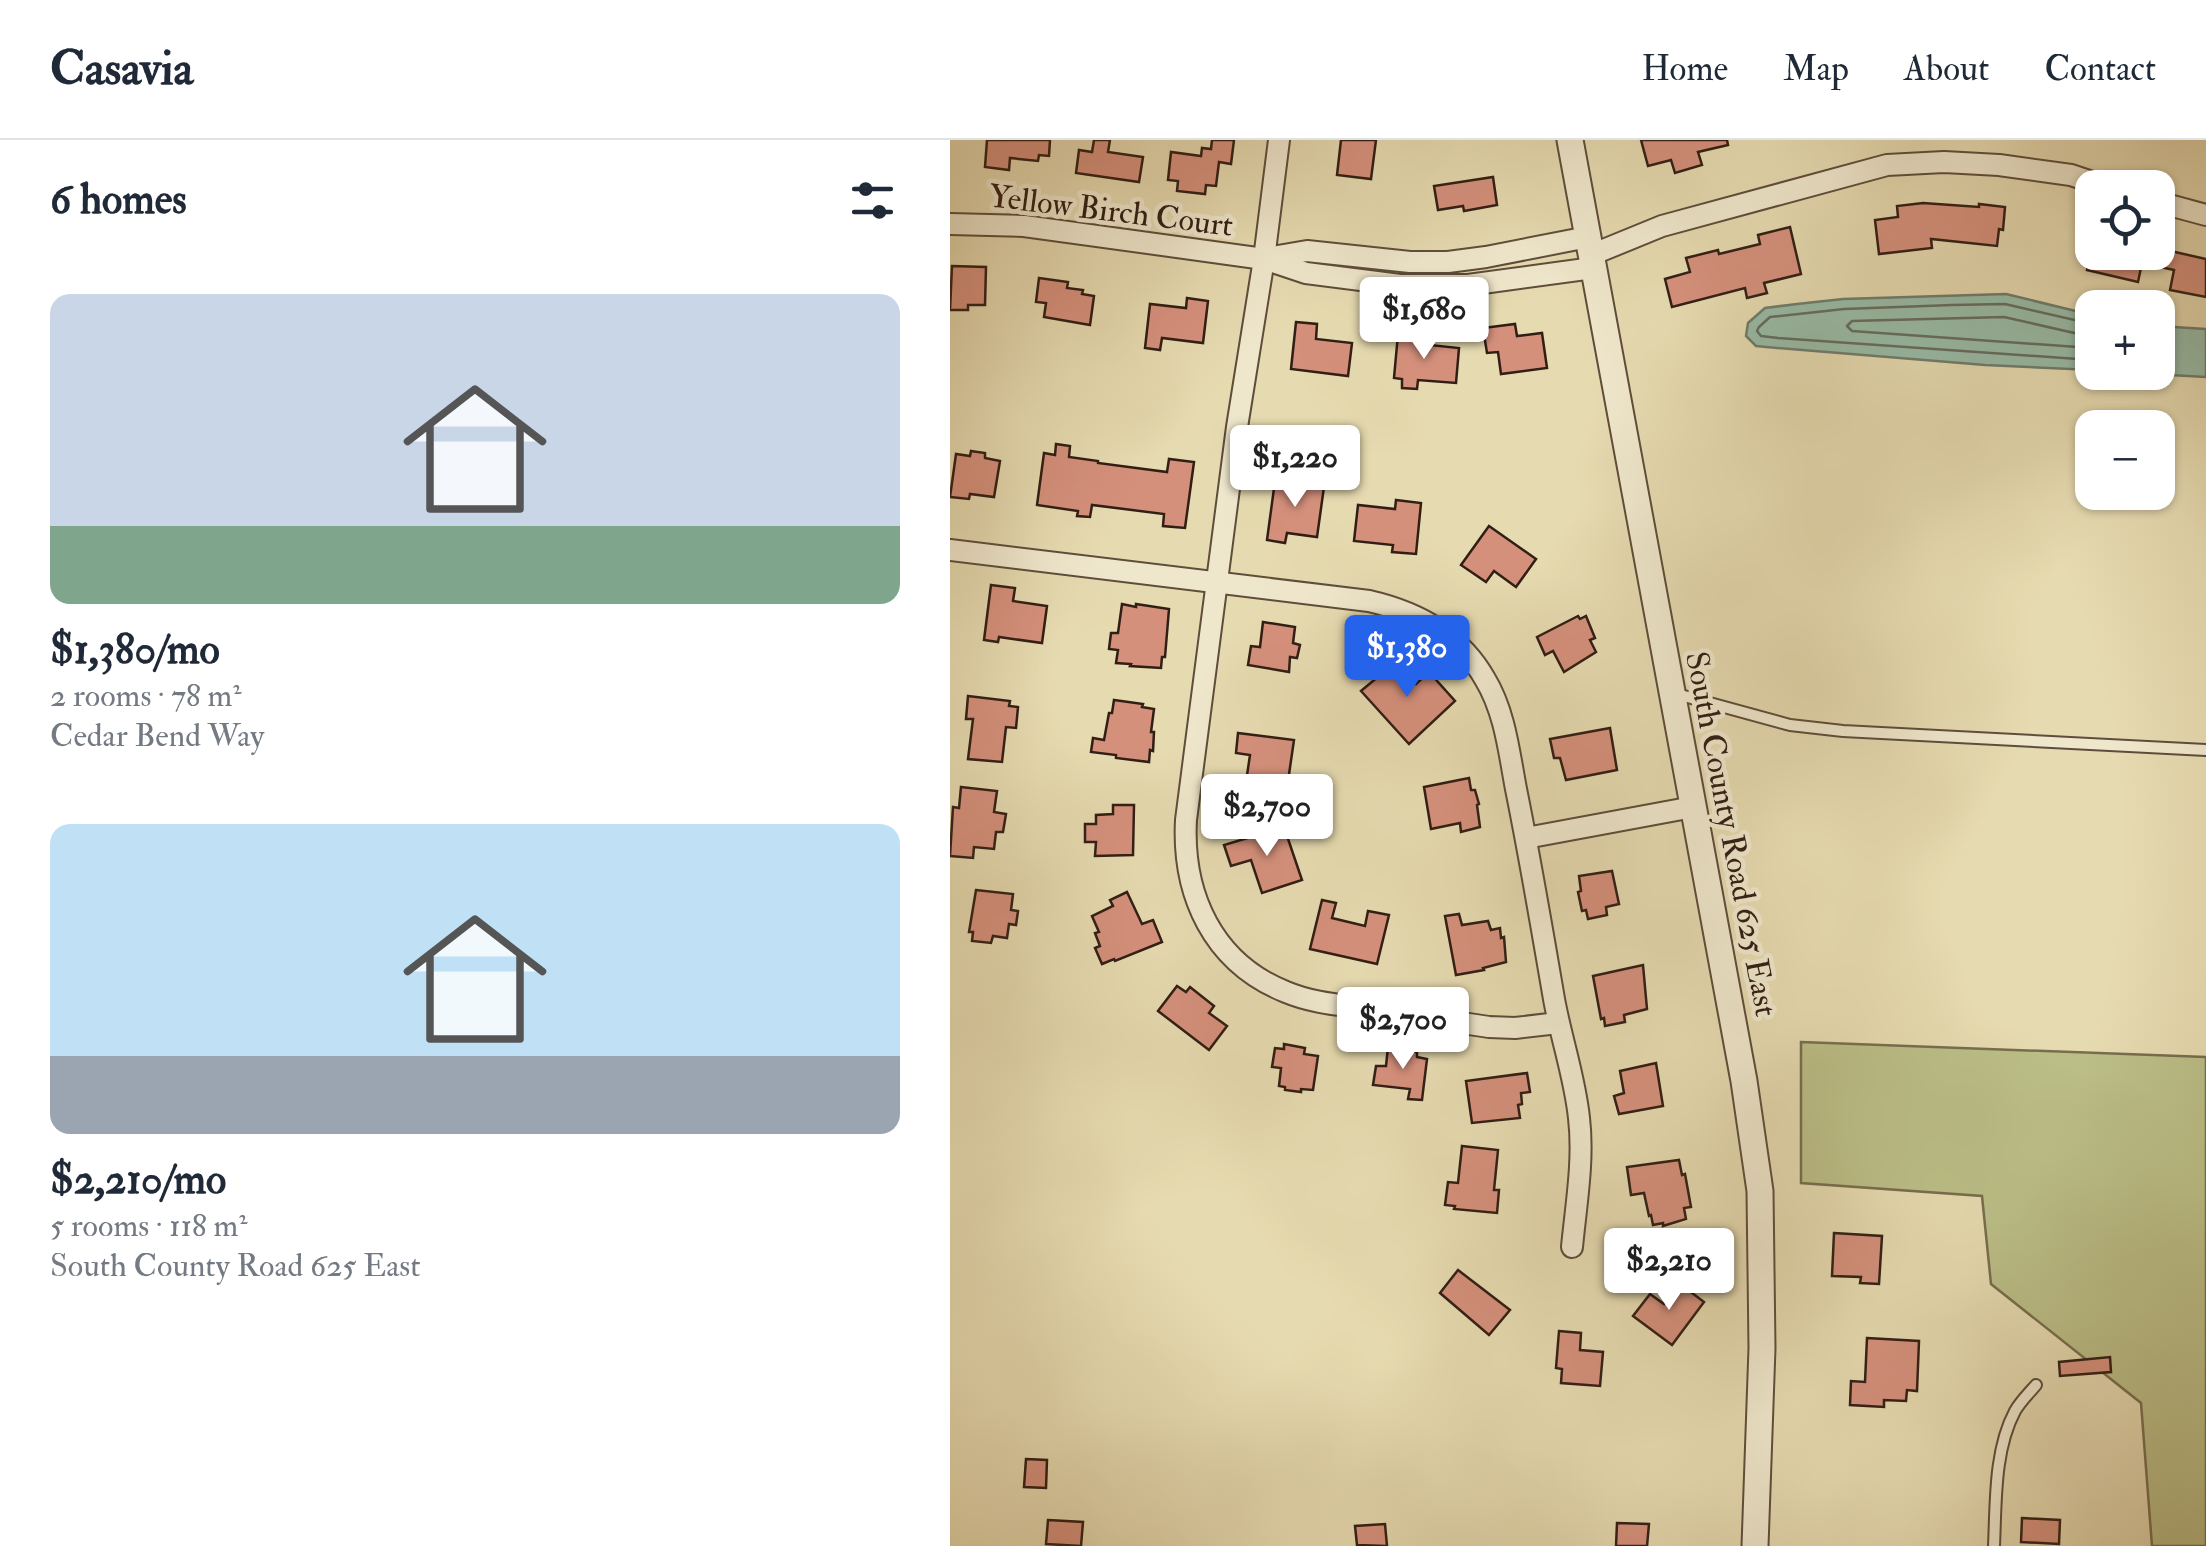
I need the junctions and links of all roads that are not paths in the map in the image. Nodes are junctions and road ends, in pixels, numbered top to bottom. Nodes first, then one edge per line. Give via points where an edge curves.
1 (1279, 140) edge
2 (1570, 140) edge
3 (2075, 176) edge
4 (2175, 207) edge
5 (2206, 215) edge
6 (950, 224) edge
7 (1590, 253) junction
8 (1264, 259) junction
9 (950, 550) edge
10 (1218, 582) junction
11 (1672, 693) junction
12 (2206, 750) edge
13 (1693, 806) junction
14 (1526, 838) junction
15 (1558, 1023) junction
16 (1572, 1247) dead end
17 (2036, 1385) dead end
18 (1756, 1546) edge
19 (1994, 1546) edge

1 - 8 street
2 - 7 street, South County Road 625 East
3 - 7 street via 1999,165 1888,166 1662,226
4 - 5 street
6 - 8 street, Yellow Birch Court via 1024,226
7 - 8 street, Yellow Birch Court via 1410,262 1306,251
7 - 8 street, Yellow Birch Court via 1468,285 1400,285 1306,273
7 - 11 street, South County Road 625 East
8 - 10 street
9 - 10 street
10 - 14 street via 1369,600 1448,635 1486,679 1498,706
10 - 15 street via 1184,849 1192,890 1218,940 1260,978 1312,1000 1490,1026
11 - 12 lane via 1843,731
11 - 13 street, South County Road 625 East
13 - 14 street
13 - 18 street, South County Road 625 East via 1760,1190
14 - 15 street
15 - 16 street via 1579,1118
17 - 19 lane via 2006,1434

